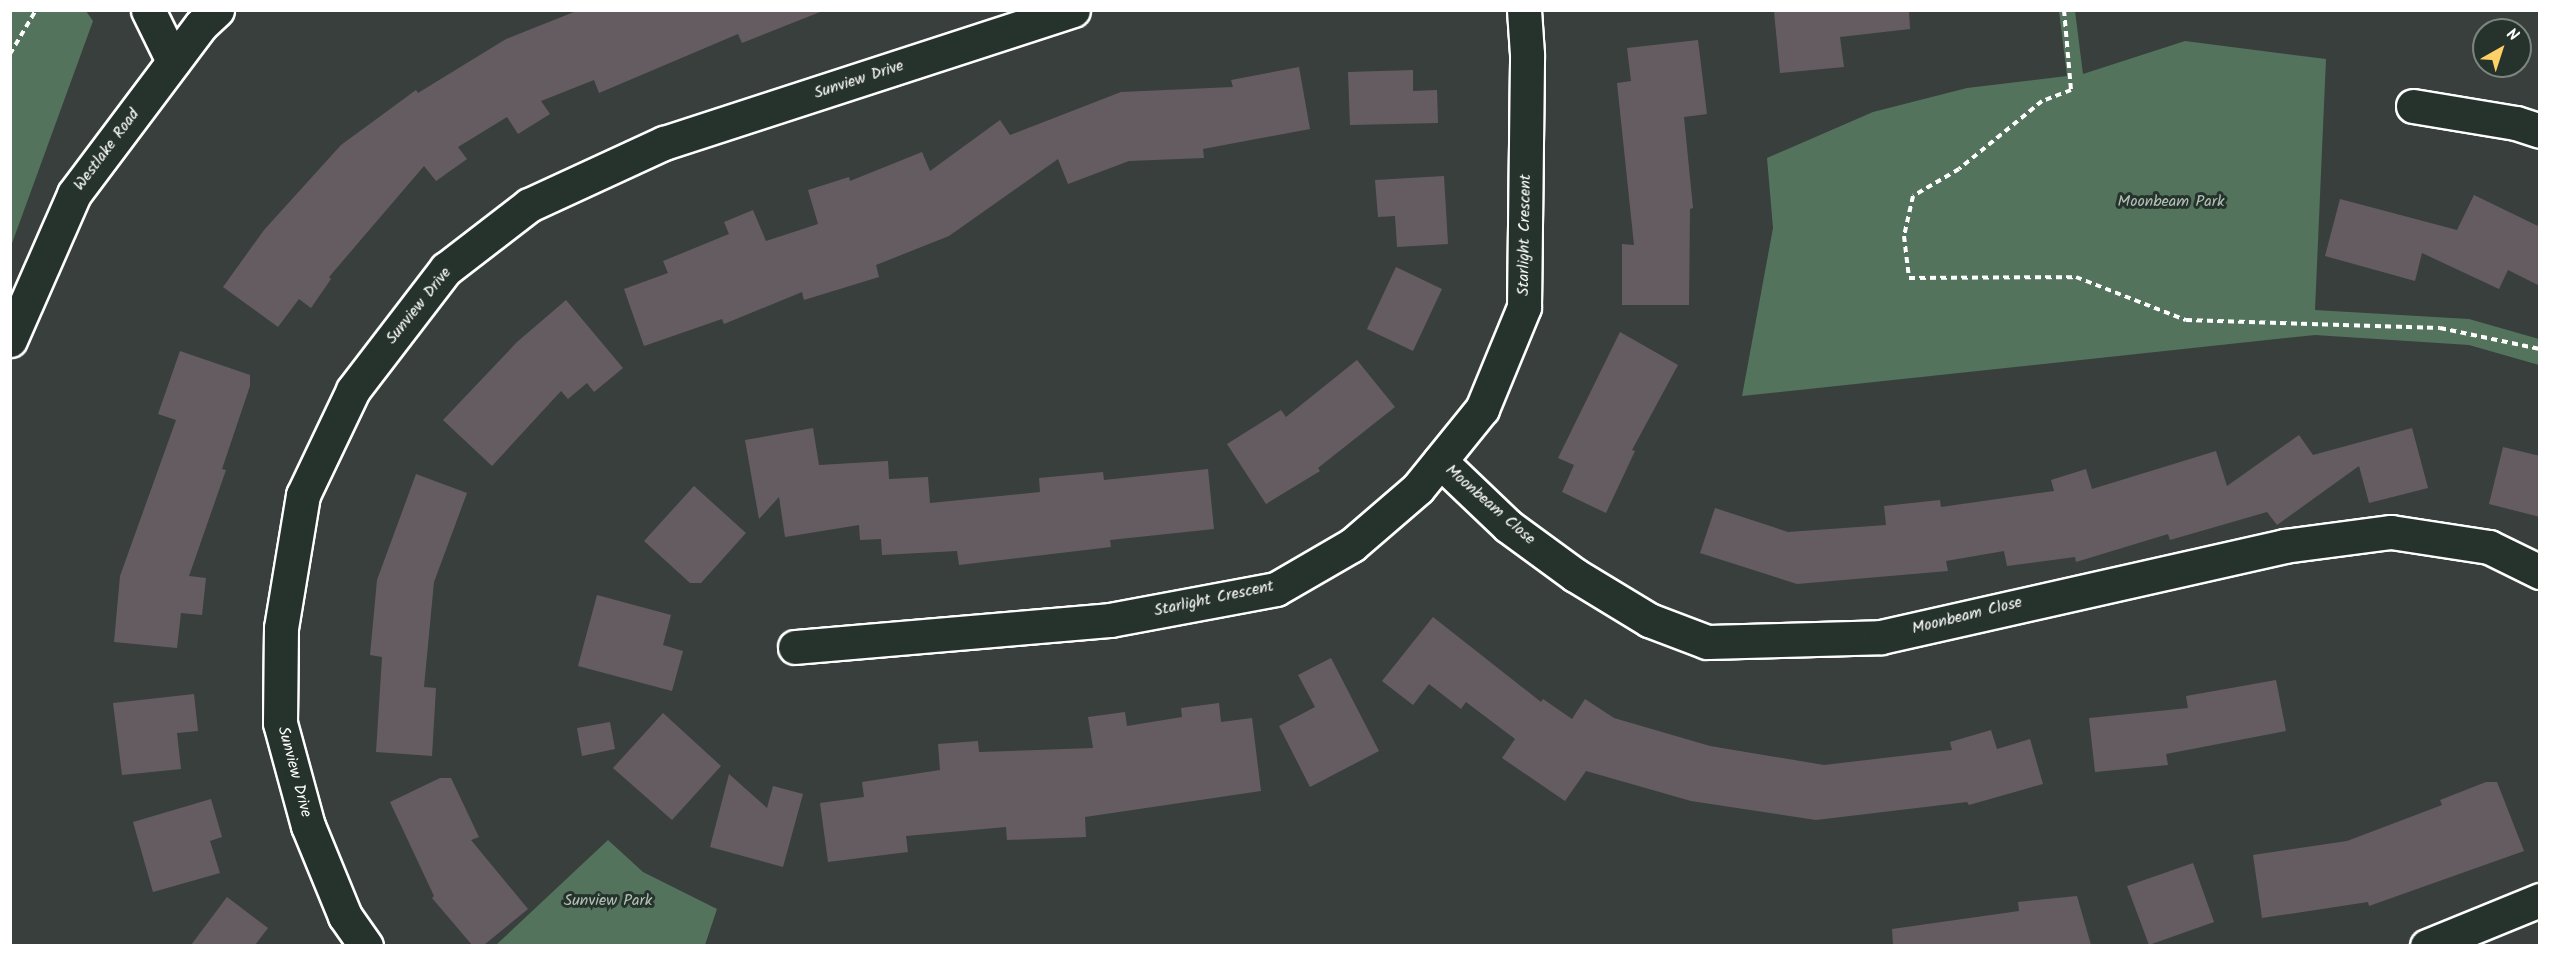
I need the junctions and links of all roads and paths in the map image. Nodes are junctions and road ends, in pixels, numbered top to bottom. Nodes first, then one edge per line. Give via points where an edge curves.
1 (36, 10) edge
2 (148, 10) edge
3 (217, 10) edge
4 (1073, 10) edge
5 (1524, 10) edge
6 (2064, 10) edge
7 (10, 54) edge
8 (173, 62) junction
9 (2413, 106) dead end
10 (2540, 131) edge
11 (10, 340) edge
12 (2540, 349) edge
13 (1440, 461) junction
14 (2540, 572) edge
15 (795, 647) dead end
16 (2540, 900) edge
17 (366, 945) edge
18 (2427, 945) edge

1 - 7 path
2 - 8 street
3 - 8 street, Westlake Road
4 - 17 street, Sunview Drive via 664,143 528,205 446,269 353,390 303,495 281,628 280,723 308,826 345,916
5 - 13 street, Starlight Crescent via 1527,54 1524,307 1482,409
6 - 12 path via 2071,90 2042,101 1959,169 1912,196 1904,236 1909,278 2076,277 2186,320 2440,328
8 - 11 street, Westlake Road via 74,194
9 - 10 street via 2516,123
13 - 14 street, Moonbeam Close via 1508,526 1575,574 1649,620 1707,642 1881,638 2284,546 2391,532 2489,547
13 - 15 street, Starlight Crescent via 1418,488 1352,545 1276,589 1110,620
16 - 18 street

